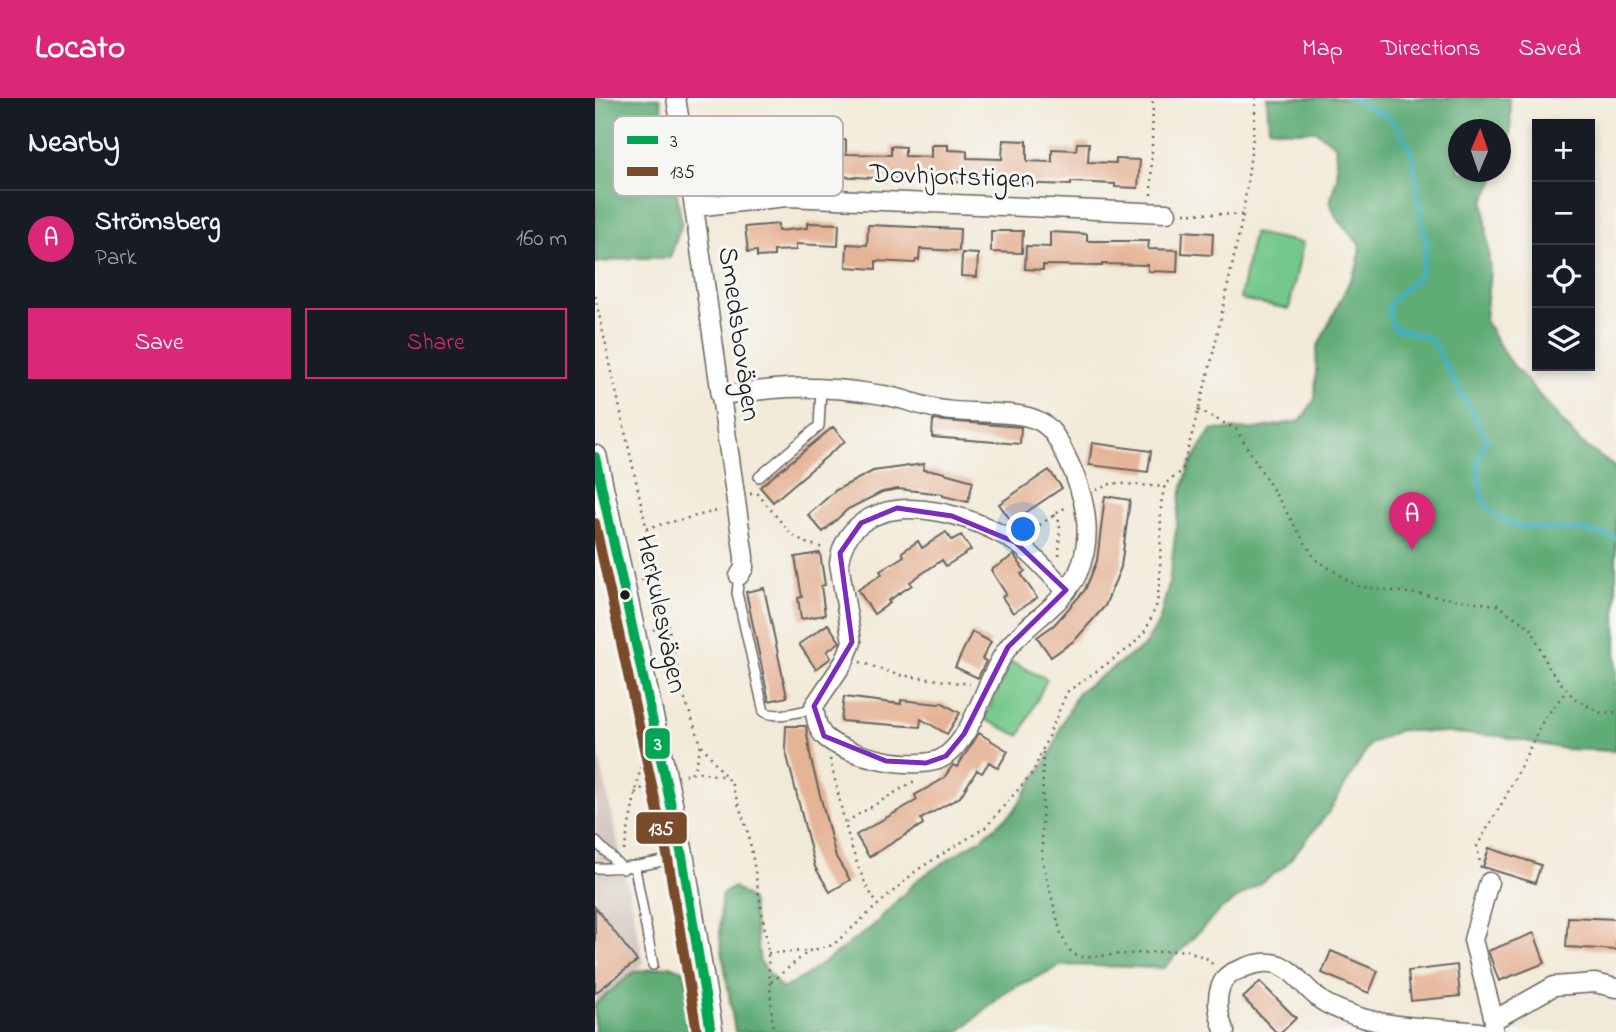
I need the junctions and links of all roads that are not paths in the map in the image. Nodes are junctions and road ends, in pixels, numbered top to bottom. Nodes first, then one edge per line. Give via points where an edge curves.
1 (676, 98) edge
2 (679, 116) edge
3 (692, 196) edge
4 (694, 207) junction
5 (1159, 212) road end
6 (821, 389) junction
7 (720, 395) junction
8 (595, 457) edge
9 (759, 477) dead end
10 (739, 576) joint
11 (1062, 586) junction
12 (814, 709) junction
13 (595, 841) edge
14 (682, 856) junction
15 (595, 867) edge
16 (635, 868) junction
17 (624, 869) junction
18 (1489, 882) road end
19 (653, 965) dead end
20 (1616, 988) edge
21 (1493, 1026) edge
22 (711, 1032) edge
23 (1225, 1032) edge
24 (1479, 1032) edge

1 - 2 street, Smedsbovägen
3 - 4 street, Smedsbovägen
4 - 5 street, Dovhjortstigen via 787,197
4 - 7 street, Smedsbovägen
6 - 7 street
6 - 9 lane via 819,426
6 - 11 street via 885,395 946,411 1023,416 1046,425 1075,474 1086,516 1082,563
7 - 10 street, Smedsbovägen via 744,568
8 - 14 street, Herkulesvägen
10 - 12 lane via 737,593 764,712 779,715
11 - 12 street via 1008,648 964,734 937,761 886,761 835,743 819,728
11 - 12 street via 1020,545 952,516 897,508 871,517 852,531 840,553 852,642
13 - 17 lane
14 - 16 lane
14 - 22 street, Herkulesvägen
15 - 17 lane
16 - 17 lane
16 - 19 lane
18 - 21 street via 1473,940
20 - 21 street via 1595,983 1554,986
23 - 24 street via 1220,986 1230,973 1263,962 1280,964 1322,1000 1357,1016 1398,1026

